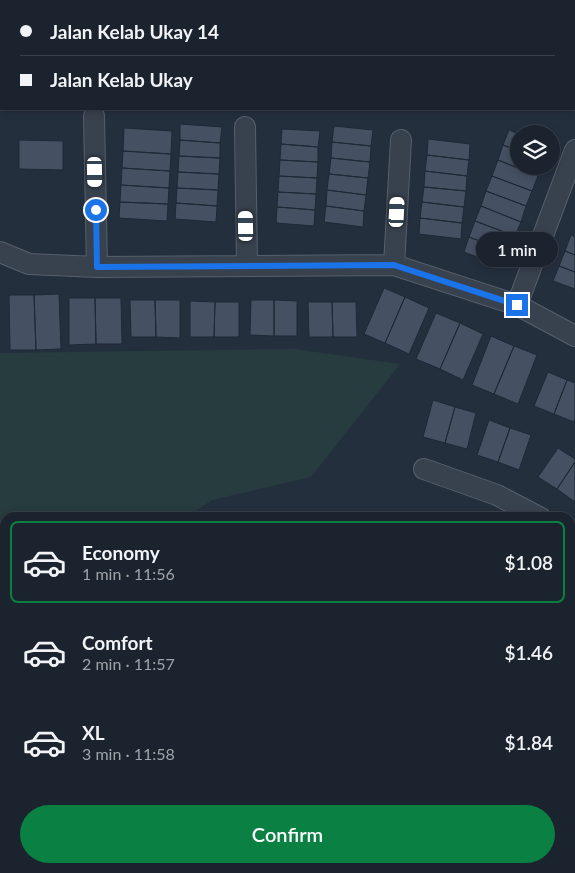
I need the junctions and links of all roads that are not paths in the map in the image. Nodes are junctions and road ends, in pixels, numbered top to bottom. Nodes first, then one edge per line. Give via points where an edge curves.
1 (94, 116) dead end
2 (245, 126) dead end
3 (401, 140) dead end
4 (575, 150) edge
5 (0, 252) edge
6 (247, 265) junction
7 (394, 265) junction
8 (97, 267) junction
9 (517, 305) junction
10 (575, 336) edge
11 (424, 469) dead end
12 (530, 512) edge

1 - 8 street
2 - 6 street
3 - 7 street
4 - 9 street
5 - 8 street via 29,264
6 - 7 street
6 - 8 street
7 - 9 street
9 - 10 street
11 - 12 street via 497,495

